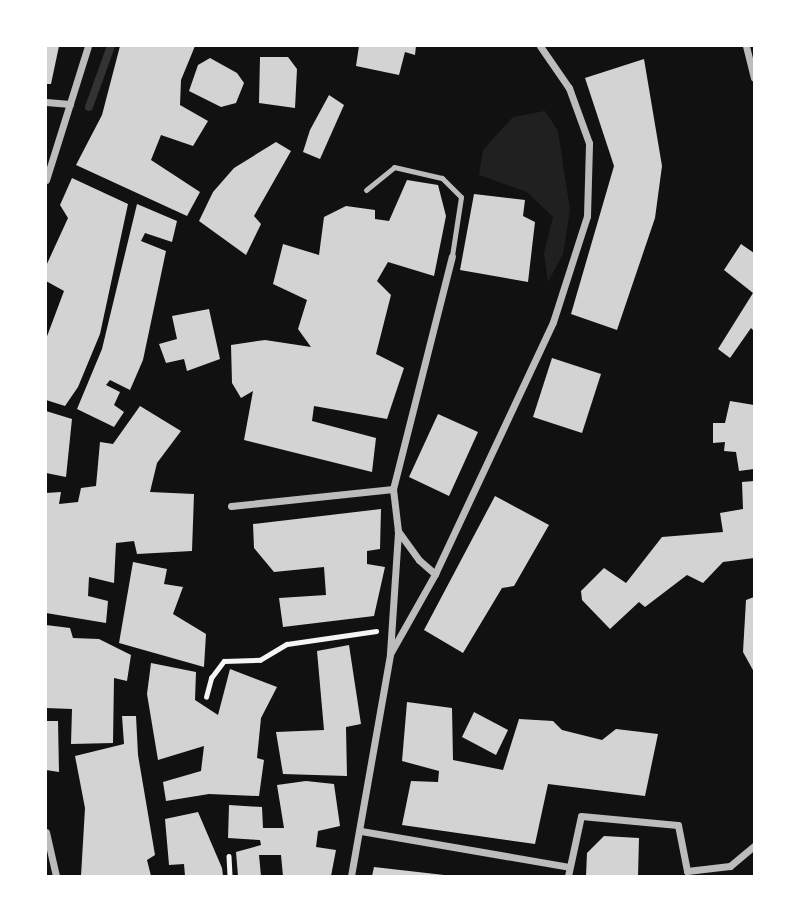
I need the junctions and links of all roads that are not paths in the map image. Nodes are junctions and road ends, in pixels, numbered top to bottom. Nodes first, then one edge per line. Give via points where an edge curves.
1 (88, 46) edge
2 (540, 46) edge
3 (746, 46) edge
4 (754, 78) edge
5 (46, 102) edge
6 (69, 104) junction
7 (46, 180) edge
8 (366, 190) dead end
9 (452, 256) joint
10 (393, 489) junction
11 (230, 506) dead end
12 (398, 531) junction
13 (435, 574) junction
14 (390, 654) junction
15 (361, 831) junction
16 (46, 832) edge
17 (754, 846) edge
18 (569, 867) junction
19 (56, 877) edge
20 (351, 877) edge
21 (568, 877) edge

1 - 6 street
2 - 13 street via 569,88 589,143 587,216 553,322
3 - 4 street
5 - 6 street
6 - 7 street
8 - 9 lane via 394,167 442,178 461,197
9 - 10 street
10 - 11 street
10 - 12 street
12 - 13 street
12 - 14 street
13 - 14 street
14 - 15 street
15 - 18 street
15 - 20 street
16 - 19 street
17 - 18 street via 730,866 687,871 678,825 582,816
18 - 21 street

